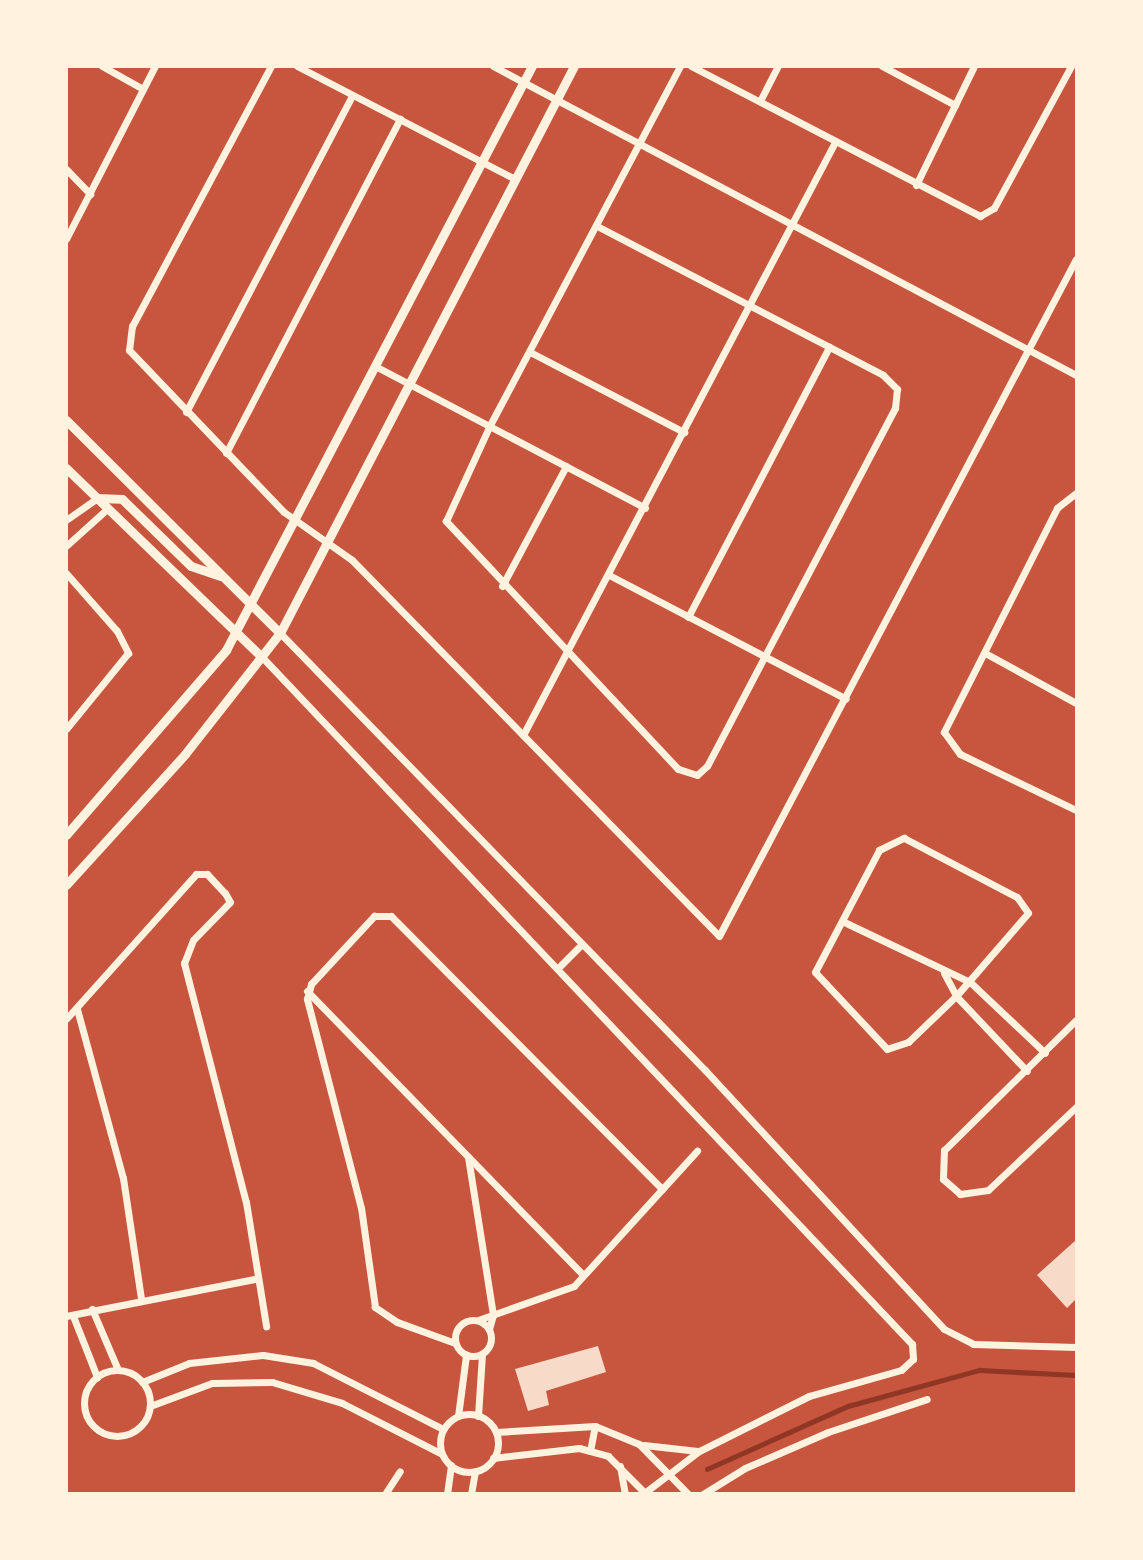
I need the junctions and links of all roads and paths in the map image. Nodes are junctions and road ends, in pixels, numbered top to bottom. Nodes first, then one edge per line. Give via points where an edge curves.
1 (102, 66) edge
2 (155, 66) edge
3 (271, 66) edge
4 (297, 66) edge
5 (493, 66) edge
6 (532, 66) edge
7 (574, 66) edge
8 (680, 66) edge
9 (691, 66) edge
10 (778, 66) edge
11 (882, 66) edge
12 (974, 66) edge
13 (1071, 66) edge
14 (524, 83) junction
15 (143, 89) junction
16 (352, 96) junction
17 (556, 100) junction
18 (760, 101) junction
19 (955, 105) junction
20 (400, 119) junction
21 (835, 142) junction
22 (640, 143) junction
23 (482, 162) junction
24 (66, 169) edge
25 (515, 179) junction
26 (916, 185) junction
27 (90, 194) junction
28 (597, 226) junction
29 (792, 226) junction
30 (66, 239) edge
31 (1076, 259) edge
32 (750, 306) junction
33 (829, 347) junction
34 (1029, 351) junction
35 (530, 352) junction
36 (375, 366) junction
37 (1076, 375) edge
38 (408, 383) junction
39 (186, 412) junction
40 (66, 420) edge
41 (490, 425) junction
42 (684, 432) junction
43 (226, 453) junction
44 (566, 467) junction
45 (66, 468) edge
46 (1076, 493) edge
47 (97, 498) junction
48 (645, 508) junction
49 (107, 509) junction
50 (66, 520) edge
51 (295, 520) junction
52 (327, 539) junction
53 (66, 546) edge
54 (67, 575) edge
55 (609, 575) junction
56 (222, 576) junction
57 (502, 586) junction
58 (252, 604) junction
59 (688, 617) junction
60 (235, 633) junction
61 (280, 633) junction
62 (567, 652) junction
63 (985, 653) junction
64 (262, 657) junction
65 (765, 657) junction
66 (1076, 691) edge
67 (846, 699) junction
68 (1074, 701) edge
69 (66, 729) edge
70 (523, 735) junction
71 (1076, 810) edge
72 (66, 835) edge
73 (66, 886) edge
74 (842, 921) junction
75 (582, 944) junction
76 (560, 966) junction
77 (944, 972) junction
78 (970, 982) junction
79 (307, 991) junction
80 (956, 996) junction
81 (77, 1009) junction
82 (66, 1019) edge
83 (1076, 1020) edge
84 (1045, 1053) junction
85 (1027, 1071) junction
86 (1076, 1107) edge
87 (697, 1150) dead end
88 (468, 1156) junction
89 (663, 1189) junction
90 (583, 1275) junction
91 (254, 1279) junction
92 (141, 1298) junction
93 (92, 1309) junction
94 (493, 1315) junction
95 (70, 1316) edge
96 (478, 1320) junction
97 (266, 1326) dead end
98 (489, 1329) junction
99 (456, 1330) junction
100 (433, 1336) junction
101 (455, 1343) junction
102 (1076, 1347) edge
103 (482, 1354) junction
104 (466, 1355) junction
105 (118, 1370) junction
106 (97, 1377) junction
107 (142, 1382) junction
108 (927, 1399) dead end
109 (150, 1406) junction
110 (458, 1416) junction
111 (478, 1416) junction
112 (595, 1426) junction
113 (443, 1429) junction
114 (496, 1433) junction
115 (639, 1444) junction
116 (590, 1451) junction
117 (699, 1451) junction
118 (442, 1454) junction
119 (493, 1458) junction
120 (451, 1465) junction
121 (620, 1465) junction
122 (400, 1471) dead end
123 (475, 1471) junction
124 (670, 1473) junction
125 (385, 1493) edge
126 (447, 1493) edge
127 (471, 1493) edge
128 (625, 1493) edge
129 (645, 1493) edge
130 (688, 1493) edge
131 (703, 1493) edge

1 - 15 street
2 - 15 street
3 - 39 street via 132,326 130,350
4 - 16 street
5 - 14 street
6 - 14 street
7 - 17 street
8 - 22 street
9 - 18 street
10 - 18 street
11 - 19 street
12 - 19 street
13 - 26 street via 992,212 970,213
14 - 17 street
14 - 23 street
15 - 27 street
16 - 20 street
16 - 39 street
17 - 22 street
17 - 25 street
18 - 21 street
19 - 26 street
20 - 23 street
20 - 43 street
21 - 26 street
21 - 29 street
22 - 28 street
22 - 29 street
23 - 25 street
23 - 36 street
24 - 27 street
25 - 38 street
27 - 30 street
28 - 32 street
28 - 35 street
29 - 32 street
29 - 34 street
31 - 34 street
32 - 33 street
32 - 42 street
33 - 59 street
33 - 65 street via 889,379 897,401
34 - 37 street
34 - 67 street
35 - 41 street
35 - 42 street
36 - 38 street
36 - 51 street
38 - 41 street
38 - 52 street
39 - 43 street
40 - 56 street
41 - 44 street
41 - 57 street via 446,520
42 - 48 street
43 - 51 street
44 - 48 street
44 - 57 street
45 - 47 street
46 - 63 street via 1057,508
47 - 49 street
47 - 50 street
47 - 56 street via 122,499 191,566
48 - 55 street
49 - 53 street
49 - 60 street
51 - 52 street
51 - 58 street
52 - 61 street
52 - 70 street
54 - 69 street via 128,653
55 - 59 street
55 - 62 street
56 - 58 street
57 - 62 street
58 - 60 street
58 - 61 street
59 - 65 street
60 - 64 street
60 - 72 street via 206,677
61 - 64 street
61 - 75 street
62 - 65 street via 690,776 707,766
62 - 70 street
63 - 68 street
63 - 71 street via 948,717 948,744
64 - 73 street
64 - 76 street
65 - 67 street
66 - 68 street
67 - 70 street via 719,936
74 - 77 street
74 - 78 street via 879,850 890,839 911,840 1028,908 1022,926
74 - 80 street via 818,959 816,977 881,1046 908,1042
75 - 76 street
75 - 102 street via 962,1342
76 - 117 street via 912,1344 913,1359 901,1370 809,1396
77 - 78 street
77 - 80 street
78 - 80 street
78 - 84 street
79 - 88 street
79 - 89 street via 374,916 391,916
79 - 100 street via 361,1208 375,1307
80 - 85 street
81 - 82 street
81 - 91 street via 196,874 207,874 225,893 230,902 193,940 184,963 246,1202
81 - 92 street via 123,1178
83 - 84 street
84 - 85 street
85 - 86 street via 944,1150 941,1173 952,1190 988,1190
87 - 89 street
88 - 90 street
88 - 94 street
89 - 90 street
90 - 94 street via 563,1293
91 - 92 street
91 - 97 street
92 - 93 street
93 - 95 street
93 - 105 street
94 - 96 street
94 - 98 street
95 - 106 street
96 - 98 street
96 - 99 street
98 - 103 street via 491,1340
99 - 100 street
99 - 101 street
100 - 101 street
101 - 104 street
103 - 104 street
103 - 111 street
104 - 110 street
105 - 106 street
105 - 107 street
106 - 109 street via 84,1406 102,1432 133,1432
107 - 109 street
107 - 113 street via 189,1363 263,1355 313,1363
108 - 131 street via 828,1432 745,1468
109 - 118 street via 212,1383 272,1382 342,1403
110 - 111 street
110 - 113 street
111 - 114 street
112 - 114 street
112 - 115 street
112 - 116 street
113 - 118 street
114 - 119 street
115 - 117 street
115 - 124 street
116 - 119 street
116 - 121 street
117 - 124 street
118 - 120 street
119 - 123 street
120 - 123 street
120 - 126 street
121 - 128 street
121 - 129 street
122 - 125 street
123 - 127 street
124 - 129 street
124 - 130 street

